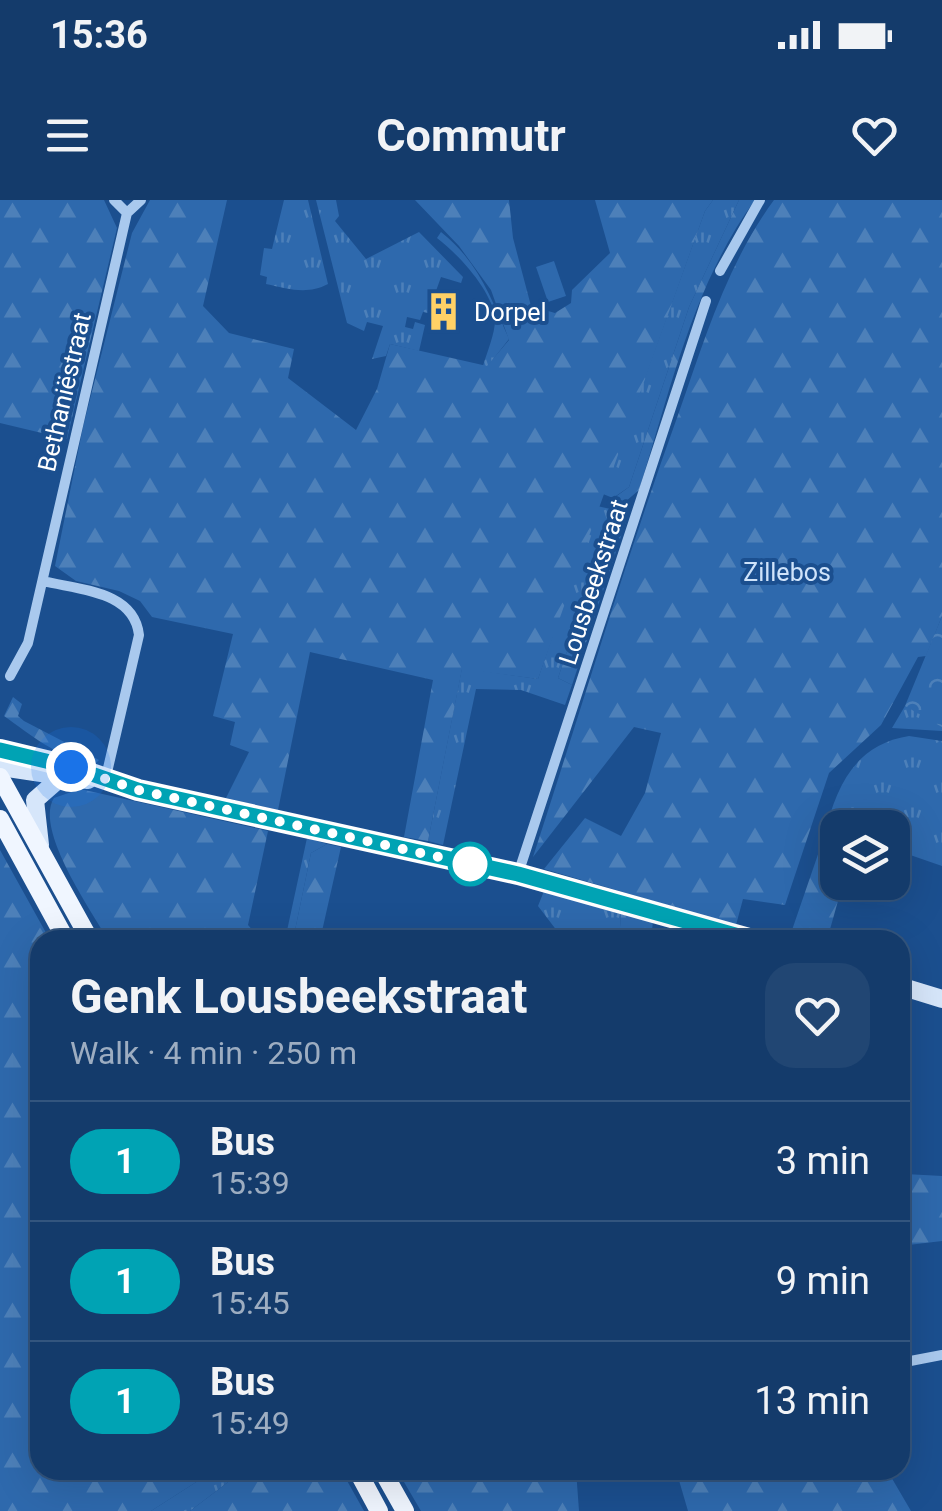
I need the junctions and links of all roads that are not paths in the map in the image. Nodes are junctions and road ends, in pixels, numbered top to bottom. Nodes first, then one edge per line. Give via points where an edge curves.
1 (114, 200) edge
2 (140, 200) edge
3 (760, 200) edge
4 (126, 213) junction
5 (720, 270) dead end
6 (706, 302) dead end
7 (43, 581) junction
8 (10, 676) dead end
9 (0, 750) edge
10 (0, 767) edge
11 (0, 777) edge
12 (59, 779) junction
13 (105, 781) junction
14 (0, 819) edge
15 (41, 850) junction
16 (518, 874) junction
17 (61, 930) edge
18 (85, 930) edge
19 (717, 930) edge
20 (910, 989) edge
21 (942, 999) edge
22 (942, 1354) edge
23 (910, 1360) edge
24 (362, 1480) edge
25 (388, 1480) edge
26 (380, 1511) edge
27 (405, 1511) edge

1 - 4 street
2 - 4 street
3 - 5 street
4 - 7 street, Bethaniëstraat
6 - 16 street, Lousbeekstraat
7 - 8 street, Bethaniëstraat via 28,644
7 - 13 street via 122,601 137,616 139,635
9 - 13 street
10 - 12 street
11 - 15 main road
12 - 13 street
12 - 15 street via 35,800
13 - 16 street
14 - 17 main road
15 - 18 main road
16 - 19 street
20 - 21 street
22 - 23 street
24 - 26 main road
25 - 27 main road

